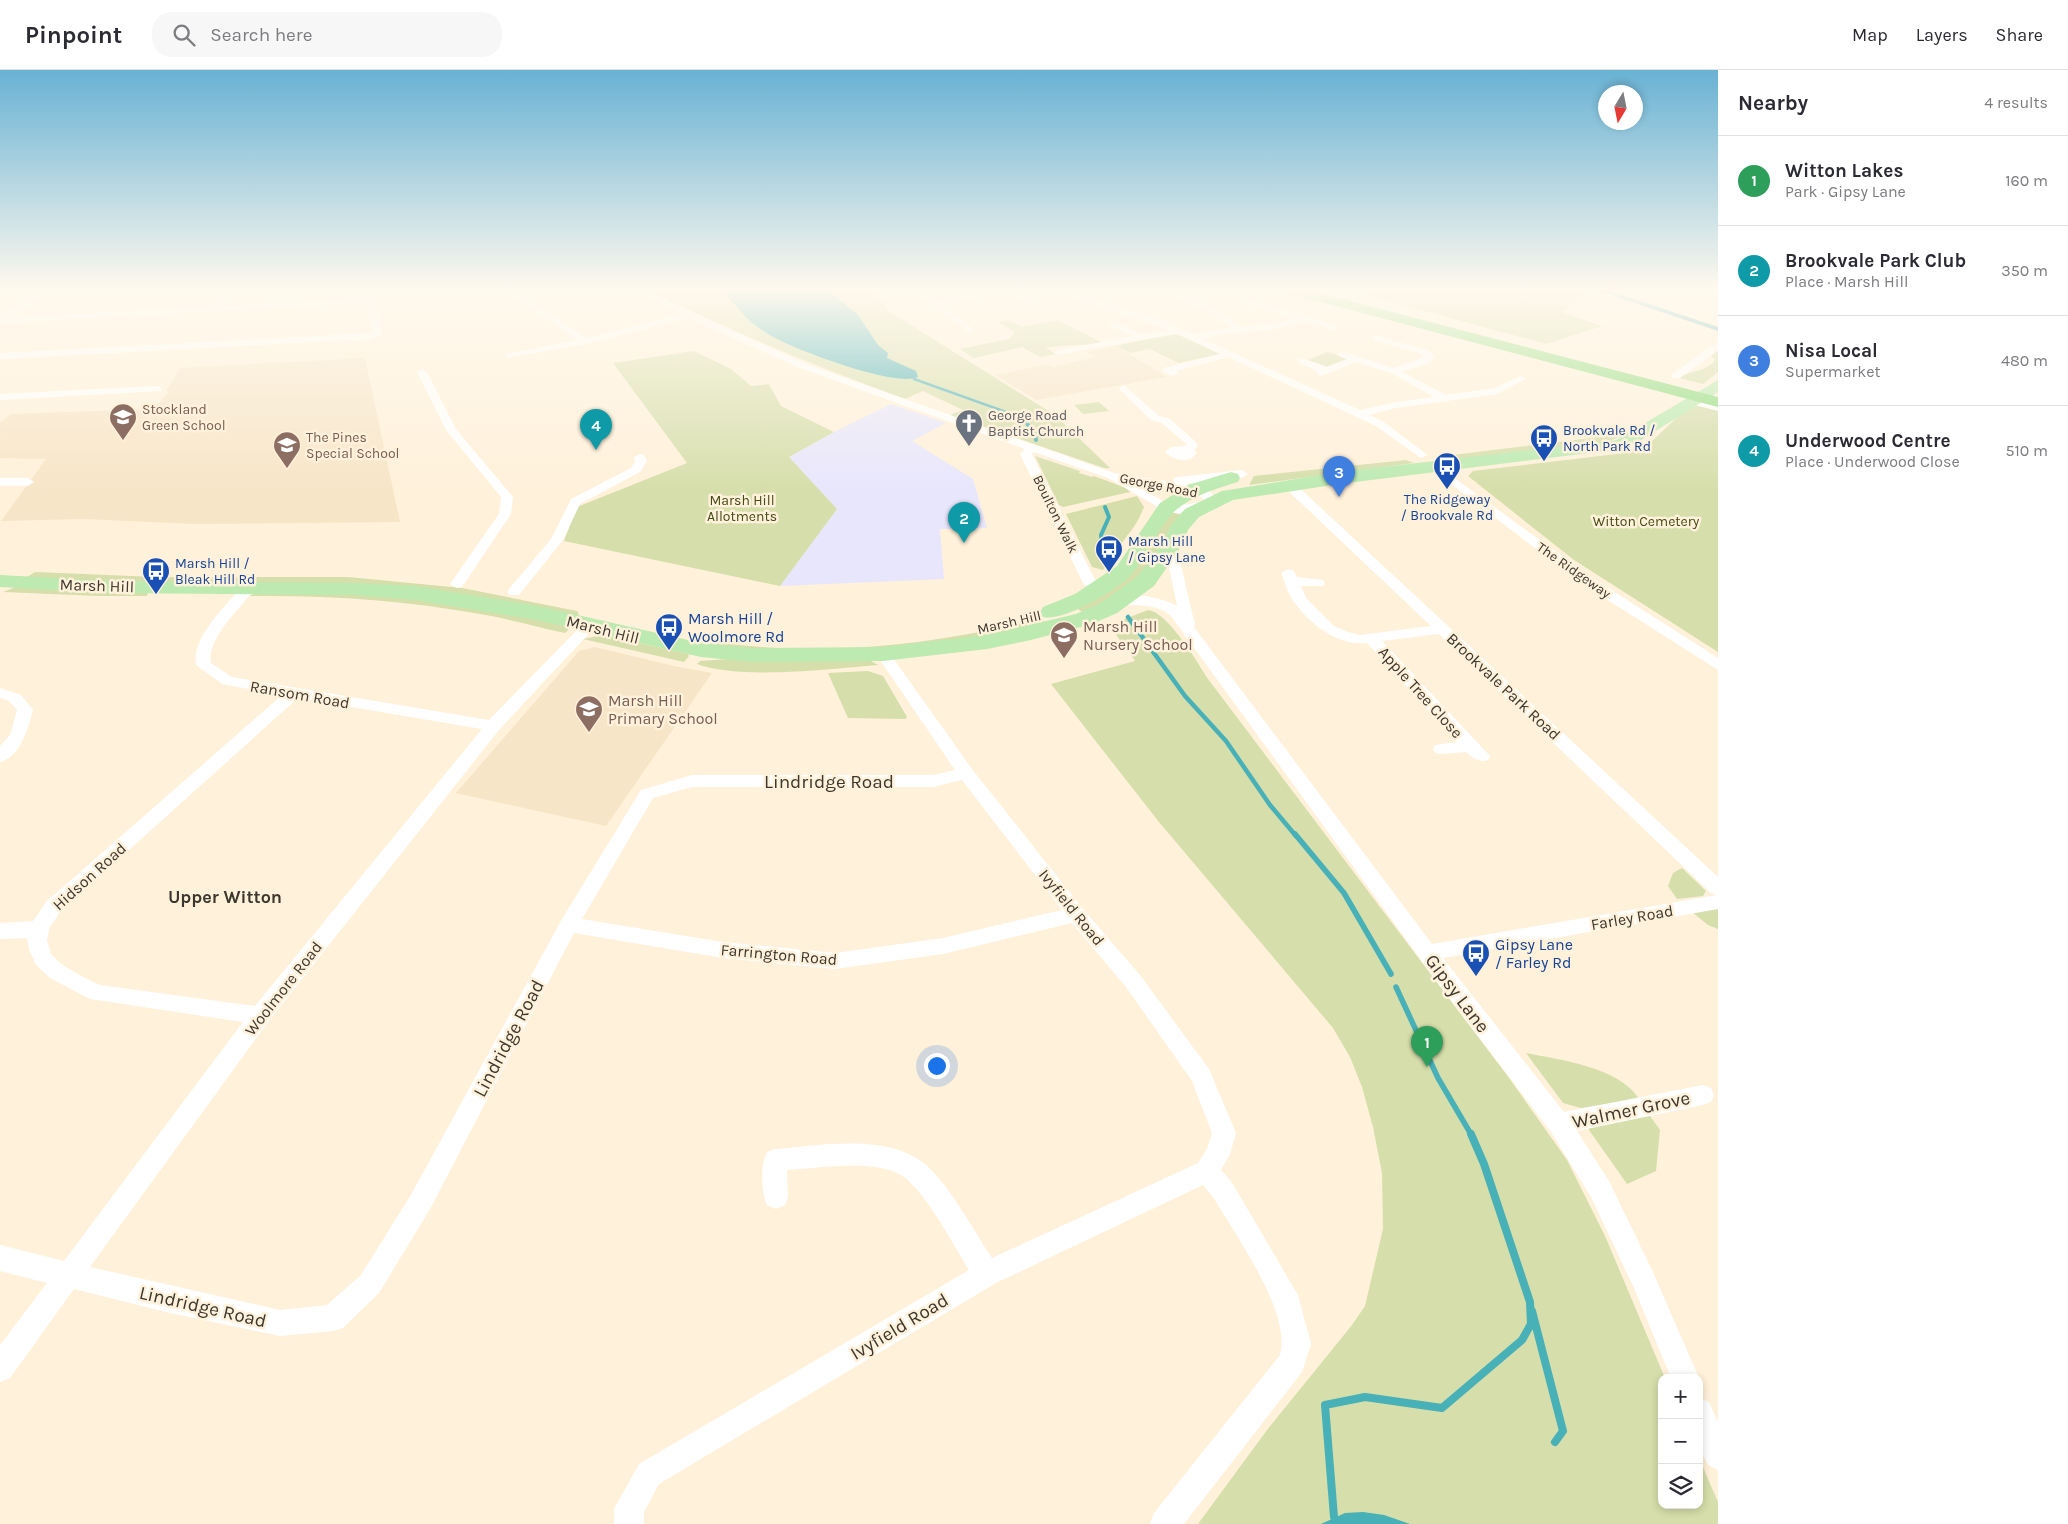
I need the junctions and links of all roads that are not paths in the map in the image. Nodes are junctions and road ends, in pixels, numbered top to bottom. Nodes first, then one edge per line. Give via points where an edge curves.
1 (780, 356) edge
2 (1223, 356) edge
3 (1234, 356) edge
4 (1346, 356) edge
5 (1429, 356) edge
6 (1553, 356) edge
7 (1559, 356) edge
8 (1704, 356) edge
9 (1355, 359) junction
10 (1302, 361) dead end
11 (422, 372) dead end
12 (1394, 372) junction
13 (1173, 373) dead end
14 (1505, 373) dead end
15 (1676, 376) dead end
16 (1521, 379) junction
17 (1653, 381) junction
18 (1534, 384) dead end
19 (1718, 385) edge
20 (157, 390) dead end
21 (1146, 390) dead end
22 (1718, 394) edge
23 (0, 397) edge
24 (1444, 398) junction
25 (1691, 401) junction
26 (1718, 402) edge
27 (1718, 408) edge
28 (1358, 414) junction
29 (1652, 424) junction
30 (1031, 448) junction
31 (1421, 455) junction
32 (640, 457) dead end
33 (1435, 467) junction
34 (1242, 474) junction
35 (1112, 476) junction
36 (1211, 477) junction
37 (28, 482) dead end
38 (1163, 484) junction
39 (5, 485) edge
40 (1289, 485) junction
41 (1194, 489) junction
42 (1213, 501) junction
43 (1159, 502) junction
44 (1170, 547) junction
45 (7, 576) edge
46 (1089, 582) dead end
47 (1318, 582) dead end
48 (457, 584) junction
49 (249, 586) junction
50 (514, 592) junction
51 (1123, 600) junction
52 (595, 619) junction
53 (1444, 629) junction
54 (1190, 632) junction
55 (1371, 638) junction
56 (883, 654) junction
57 (1718, 665) edge
58 (0, 693) edge
59 (294, 693) junction
60 (493, 726) junction
61 (1441, 749) dead end
62 (0, 757) edge
63 (966, 773) junction
64 (1718, 888) edge
65 (1718, 902) edge
66 (1076, 914) junction
67 (568, 924) junction
68 (39, 928) junction
69 (0, 931) edge
70 (1428, 953) junction
71 (260, 1016) junction
72 (1703, 1094) dead end
73 (1559, 1124) junction
74 (1207, 1171) junction
75 (776, 1198) dead end
76 (0, 1258) edge
77 (69, 1274) junction
78 (987, 1274) junction
79 (0, 1368) edge
80 (1683, 1374) edge
81 (1702, 1419) edge
82 (1718, 1455) edge
83 (629, 1524) edge
84 (1165, 1524) edge

1 - 30 street, George Road
2 - 13 street via 1166,370
3 - 28 street
4 - 9 street
5 - 12 street via 1426,361
6 - 17 highway
7 - 17 highway
8 - 15 street
9 - 10 street via 1323,372
9 - 12 street
11 - 48 street via 451,430 508,497 506,514
12 - 24 street
14 - 16 street
16 - 18 street
16 - 24 street via 1497,390
17 - 22 highway
17 - 26 highway
19 - 25 main road, Marsh Hill
20 - 23 street
21 - 36 street via 1126,390 1155,418 1166,422 1191,443 1185,453 1190,464
24 - 28 street
25 - 27 street
25 - 29 main road, Marsh Hill
28 - 31 street via 1380,424
29 - 31 main road, Marsh Hill via 1614,432
29 - 33 main road, Marsh Hill via 1621,444 1601,448
30 - 35 street, George Road
30 - 46 street, Boulton Walk via 1026,454
31 - 33 main road
31 - 34 main road, Marsh Hill
32 - 50 street via 636,470 575,502 557,540
33 - 40 main road, Marsh Hill
33 - 57 street, The Ridgeway via 1586,580
34 - 36 street
34 - 41 main road, Marsh Hill
35 - 38 street, George Road
35 - 43 street, George Road
36 - 38 street
37 - 39 street
38 - 41 street, George Road
38 - 43 street via 1153,493
40 - 42 main road, Marsh Hill via 1248,490
40 - 53 street, Brookvale Park Road
41 - 42 street, George Road
41 - 43 main road, Marsh Hill
42 - 43 street, George Road via 1188,509
42 - 44 main road, Marsh Hill via 1192,513 1179,528
43 - 52 main road, Marsh Hill via 1147,539 1119,574 1064,608 978,630 926,639 831,645 755,642
44 - 51 main road, Marsh Hill via 1146,581
44 - 54 street, Gipsy Lane
45 - 48 main road, Marsh Hill via 318,572
45 - 49 main road, Marsh Hill via 115,587
47 - 55 street via 1290,577 1300,600 1329,629 1352,638
48 - 50 main road, Marsh Hill
49 - 52 main road, Marsh Hill via 354,588 441,596
49 - 59 street, Ransom Road via 206,641 202,655 204,666 227,681
50 - 52 main road, Marsh Hill
51 - 54 street, Gipsy Lane via 1155,602 1171,608
51 - 56 main road, Marsh Hill via 1084,618 1031,633 987,642
52 - 56 main road, Marsh Hill via 673,645 752,655
52 - 60 street, Woolmore Road
53 - 55 street
53 - 64 street, Brookvale Park Road
54 - 70 street, Gipsy Lane
55 - 61 street, Apple Tree Close via 1476,751
56 - 63 street, Ivyfield Road
58 - 62 street via 15,698 25,710 18,736
59 - 60 street, Ransom Road
59 - 68 street, Hidson Road via 53,907
60 - 71 street, Woolmore Road
63 - 66 street, Ivyfield Road
63 - 67 street, Lindridge Road via 933,781 692,781 647,794
65 - 70 street, Farley Road
66 - 67 street, Farrington Road via 943,946 835,961 723,950
66 - 74 street, Ivyfield Road via 1132,980 1201,1076 1224,1133 1218,1154
67 - 77 street, Lindridge Road via 421,1201 370,1284 333,1318 280,1323
68 - 69 street
68 - 71 street via 37,940 43,959 57,972 97,993
70 - 73 street, Gipsy Lane
71 - 77 street, Woolmore Road
72 - 73 street, Walmer Grove
73 - 80 street, Gipsy Lane via 1600,1189
74 - 78 street, Ivyfield Road
74 - 84 street via 1222,1189 1285,1295 1297,1344 1292,1362
75 - 78 street via 775,1160 843,1156 899,1162 928,1183
76 - 77 street, Lindridge Road
77 - 79 street, Woolmore Road
78 - 83 street, Ivyfield Road via 649,1474 629,1509
81 - 82 street

